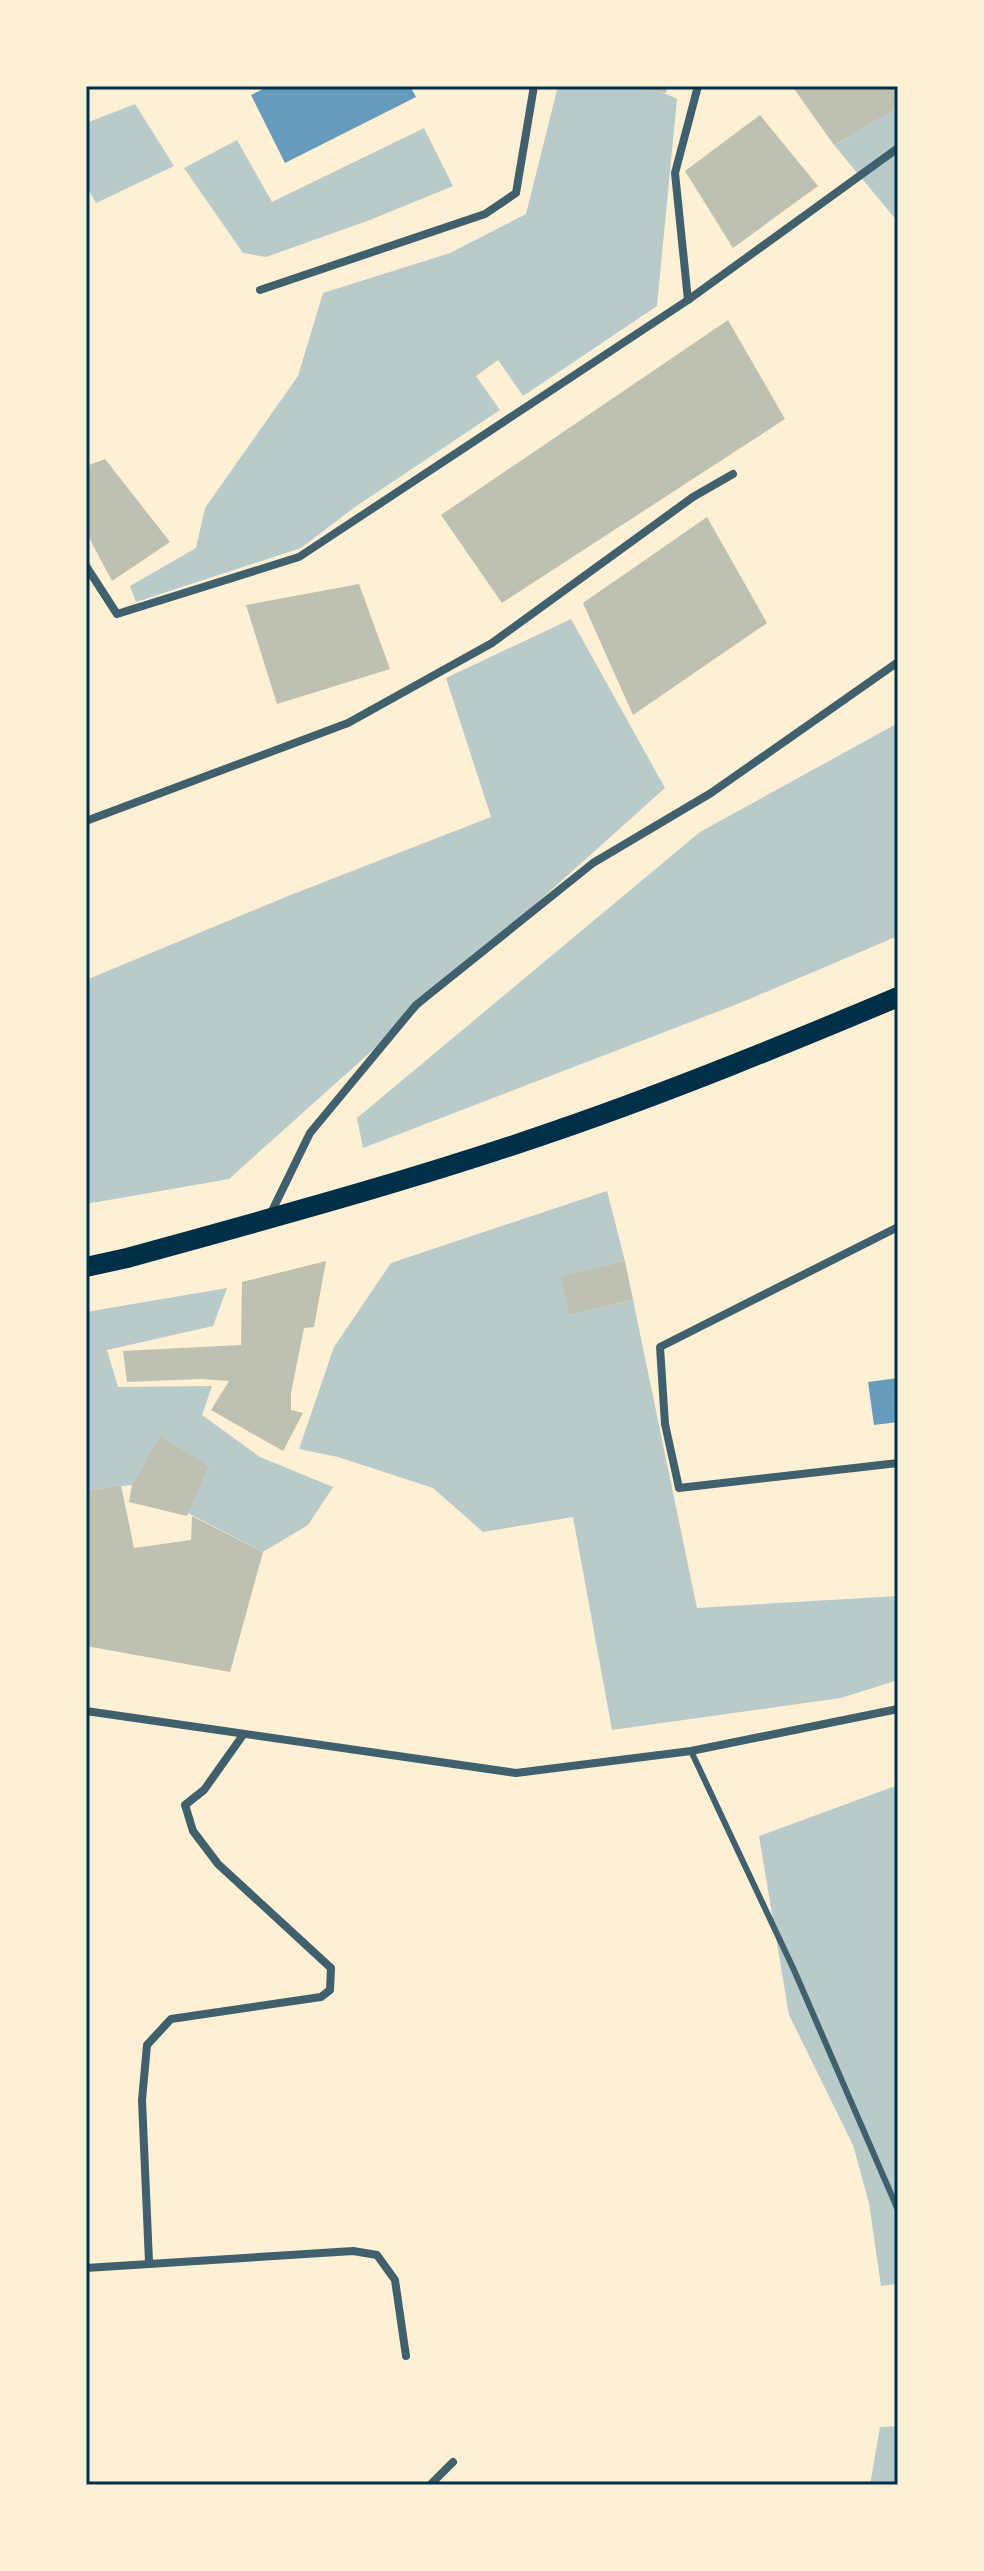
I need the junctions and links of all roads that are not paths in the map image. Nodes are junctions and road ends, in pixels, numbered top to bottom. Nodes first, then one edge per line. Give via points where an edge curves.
1 (534, 86) edge
2 (698, 86) edge
3 (898, 148) edge
4 (260, 290) dead end
5 (688, 300) junction
6 (733, 474) dead end
7 (86, 566) edge
8 (898, 662) edge
9 (86, 821) edge
10 (898, 997) edge
11 (268, 1219) junction
12 (898, 1227) edge
13 (86, 1267) edge
14 (898, 1463) edge
15 (898, 1709) edge
16 (86, 1711) edge
17 (243, 1735) junction
18 (691, 1751) junction
19 (898, 2210) edge
20 (149, 2262) junction
21 (86, 2268) edge
22 (406, 2356) dead end
23 (453, 2462) dead end
24 (430, 2485) edge

1 - 4 street via 516,193 485,214
2 - 5 street via 675,173
3 - 5 street
5 - 7 street via 299,557 117,614
6 - 9 street via 693,497 492,643 348,723
8 - 11 street via 711,793 593,863 416,1005 310,1133
10 - 11 main road via 559,1130
11 - 13 main road
12 - 14 street via 660,1347 665,1424 679,1488
15 - 18 street
16 - 17 street
17 - 18 street via 516,1773
17 - 20 street via 204,1790 185,1805 193,1831 218,1864 331,1968 330,1990 321,1997 171,2019 147,2045 142,2100
18 - 19 lane
20 - 21 street
20 - 22 street via 353,2251 377,2255 395,2280
23 - 24 street

